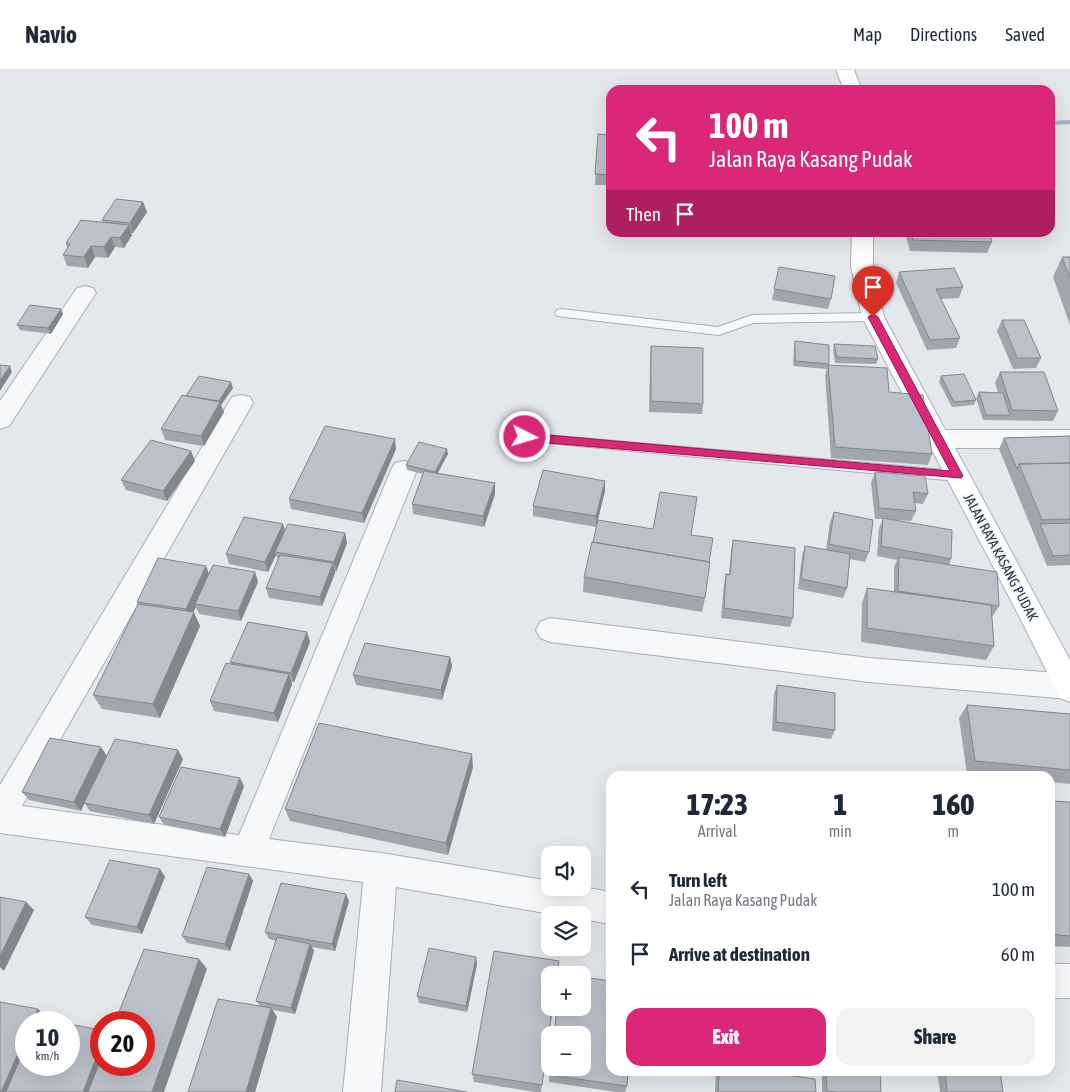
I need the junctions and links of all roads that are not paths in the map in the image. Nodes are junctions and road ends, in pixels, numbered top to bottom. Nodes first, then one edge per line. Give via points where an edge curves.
1 (845, 70) edge
2 (851, 85) edge
3 (863, 237) edge
4 (85, 293) dead end
5 (561, 313) dead end
6 (873, 317) junction
7 (241, 404) dead end
8 (0, 420) edge
9 (525, 437) dead end
10 (937, 439) junction
11 (1070, 439) edge
12 (404, 470) edge
13 (957, 476) junction
14 (550, 630) dead end
15 (1070, 688) edge
16 (0, 814) edge
17 (0, 818) edge
18 (248, 851) junction
19 (381, 869) junction
20 (606, 907) edge
21 (1055, 980) edge
22 (1070, 981) edge
23 (362, 1092) edge

1 - 2 street
3 - 6 street, JALAN RAYA KASANG PUDAK via 862,266
4 - 8 street
5 - 6 lane via 719,330 752,319
6 - 10 street, JALAN RAYA KASANG PUDAK
7 - 16 street
9 - 13 lane
10 - 11 street
10 - 13 street, JALAN RAYA KASANG PUDAK
12 - 18 street
13 - 15 street, JALAN RAYA KASANG PUDAK
14 - 15 street via 869,670
17 - 18 street
18 - 19 street
19 - 20 street
19 - 23 street
21 - 22 street

